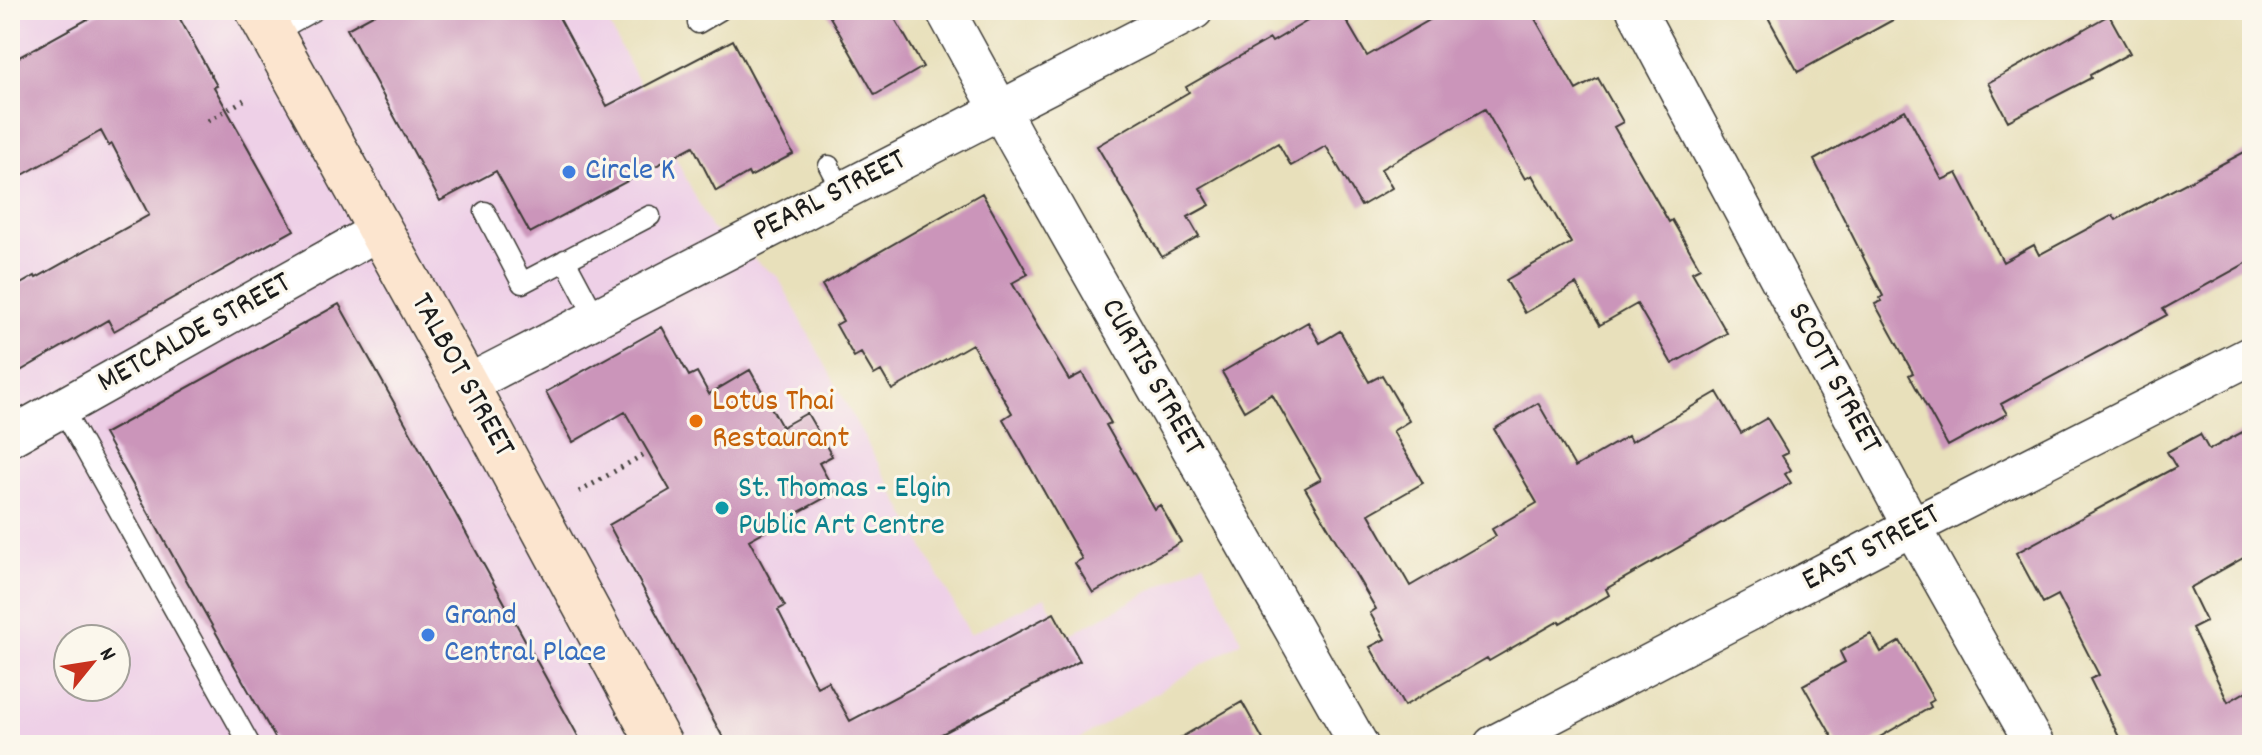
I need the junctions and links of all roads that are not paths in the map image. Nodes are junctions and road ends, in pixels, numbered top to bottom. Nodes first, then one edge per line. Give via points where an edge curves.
1 (314, 10) edge
2 (720, 10) edge
3 (945, 10) edge
4 (1194, 10) edge
5 (1636, 10) edge
6 (264, 22) edge
7 (698, 23) dead end
8 (1000, 111) junction
9 (485, 212) dead end
10 (650, 216) dead end
11 (380, 230) junction
12 (565, 260) junction
13 (596, 318) junction
14 (2252, 355) edge
15 (466, 385) junction
16 (62, 408) junction
17 (10, 437) edge
18 (1912, 527) junction
19 (250, 745) edge
20 (660, 745) edge
21 (1359, 745) edge
22 (1493, 745) edge
23 (2035, 745) edge

1 - 6 lane
2 - 7 lane
3 - 8 street, CURTIS STREET
4 - 8 street, PEARL STREET
5 - 18 street, SCOTT STREET
6 - 11 main road, TALBOT STREET
8 - 13 street, PEARL STREET via 835,178
8 - 21 street, CURTIS STREET
9 - 12 lane via 522,283
10 - 12 lane
11 - 15 main road, TALBOT STREET
11 - 16 street, METCALDE STREET
12 - 13 lane
13 - 15 street, PEARL STREET
14 - 18 street, EAST STREET
15 - 20 main road, TALBOT STREET
16 - 17 street, METCALDE STREET
16 - 19 lane
18 - 22 street, EAST STREET
18 - 23 street, SCOTT STREET

